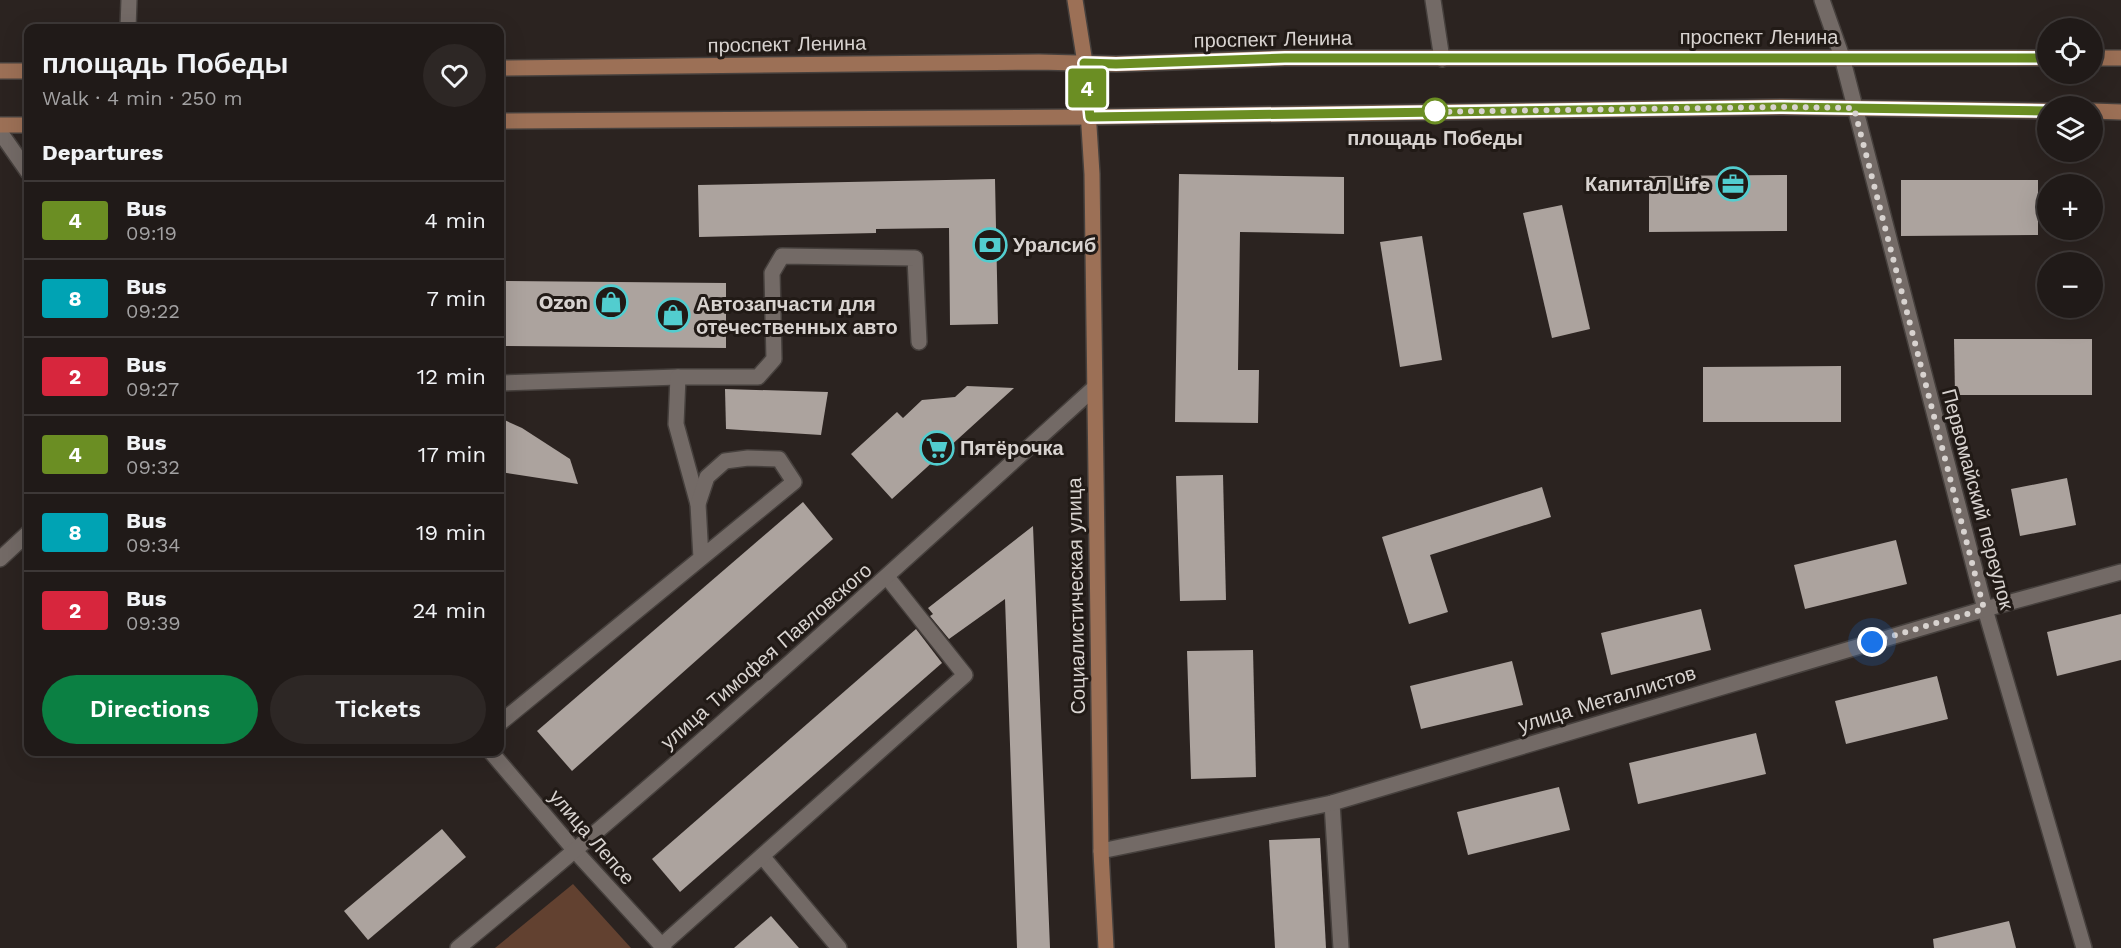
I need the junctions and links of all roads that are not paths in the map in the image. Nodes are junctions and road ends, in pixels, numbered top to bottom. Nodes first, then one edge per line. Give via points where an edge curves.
1 (129, 0) edge
2 (1075, 0) edge
3 (1433, 0) edge
4 (1822, 0) edge
5 (128, 24) edge
6 (1842, 57) junction
7 (2037, 58) edge
8 (2103, 58) edge
9 (2121, 58) edge
10 (1442, 59) junction
11 (1084, 63) junction
12 (504, 68) edge
13 (24, 70) edge
14 (0, 71) edge
15 (1854, 108) junction
16 (2037, 111) edge
17 (2103, 111) edge
18 (2121, 112) edge
19 (1090, 117) junction
20 (504, 121) edge
21 (0, 125) edge
22 (24, 125) edge
23 (0, 132) edge
24 (24, 166) edge
25 (919, 342) dead end
26 (678, 377) junction
27 (504, 383) edge
28 (1094, 388) junction
29 (698, 504) junction
30 (24, 537) edge
31 (702, 558) junction
32 (0, 559) edge
33 (2121, 572) edge
34 (887, 577) junction
35 (1984, 609) junction
36 (504, 720) edge
37 (494, 756) edge
38 (1332, 803) junction
39 (1101, 851) junction
40 (576, 852) junction
41 (762, 856) junction
42 (663, 947) edge
43 (458, 948) edge
44 (839, 948) edge
45 (1106, 948) edge
46 (1341, 948) edge
47 (2084, 948) edge

1 - 5 street
2 - 11 main road, Социалистическая улица
3 - 10 street
4 - 6 street, Первомайский переулок
6 - 7 main road, проспект Ленина
6 - 10 main road, проспект Ленина
6 - 15 street, Первомайский переулок
8 - 9 main road
10 - 11 main road, проспект Ленина
11 - 12 main road, проспект Ленина
11 - 19 main road, Социалистическая улица
13 - 14 main road
15 - 16 main road
15 - 19 main road
15 - 35 street, Первомайский переулок
17 - 18 main road
19 - 20 main road
19 - 28 main road, Социалистическая улица
21 - 22 main road
23 - 24 street
25 - 26 street via 915,258 783,256 772,273 774,359 758,377
26 - 27 street
26 - 29 street via 676,424
28 - 34 street, улица Тимофея Павловского
28 - 39 main road, Социалистическая улица
29 - 31 street
29 - 31 street via 707,477 725,461 779,459 794,482
30 - 32 street
31 - 36 street
33 - 35 street, улица Металлистов
34 - 40 street, улица Тимофея Павловского
34 - 41 street via 965,675
35 - 38 street, улица Металлистов
35 - 47 street, Первомайский переулок
37 - 40 street, улица Лепсе
38 - 39 street, улица Металлистов
38 - 46 street
39 - 45 main road, Социалистическая улица
40 - 42 street, улица Лепсе
40 - 43 street, улица Тимофея Павловского
41 - 42 street
41 - 44 street

